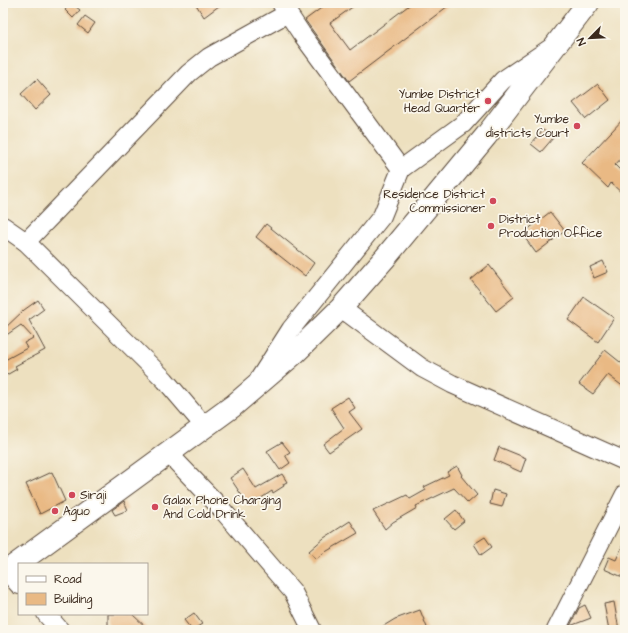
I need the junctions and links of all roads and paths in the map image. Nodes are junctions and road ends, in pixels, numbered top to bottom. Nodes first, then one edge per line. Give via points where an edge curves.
1 (588, 3) edge
2 (285, 8) edge
3 (555, 46) junction
4 (401, 169) junction
5 (3, 226) edge
6 (26, 242) junction
7 (341, 308) junction
8 (254, 389) junction
9 (206, 428) junction
10 (169, 454) junction
11 (625, 461) edge
12 (625, 494) edge
13 (23, 563) edge
14 (18, 567) edge
15 (8, 574) edge
16 (47, 615) edge
17 (60, 630) edge
18 (312, 630) edge
19 (556, 630) edge

1 - 3 main road
2 - 4 street
2 - 6 street via 209,57 189,73
3 - 4 street via 503,80 463,124
3 - 7 main road via 486,136
4 - 8 street via 382,216 291,329
5 - 6 street
6 - 9 street via 165,380
7 - 8 main road
7 - 11 street via 422,368 452,384
8 - 9 main road
9 - 10 main road
10 - 13 main road
10 - 18 street via 218,505 293,592
12 - 19 street
14 - 15 main road
16 - 17 street

